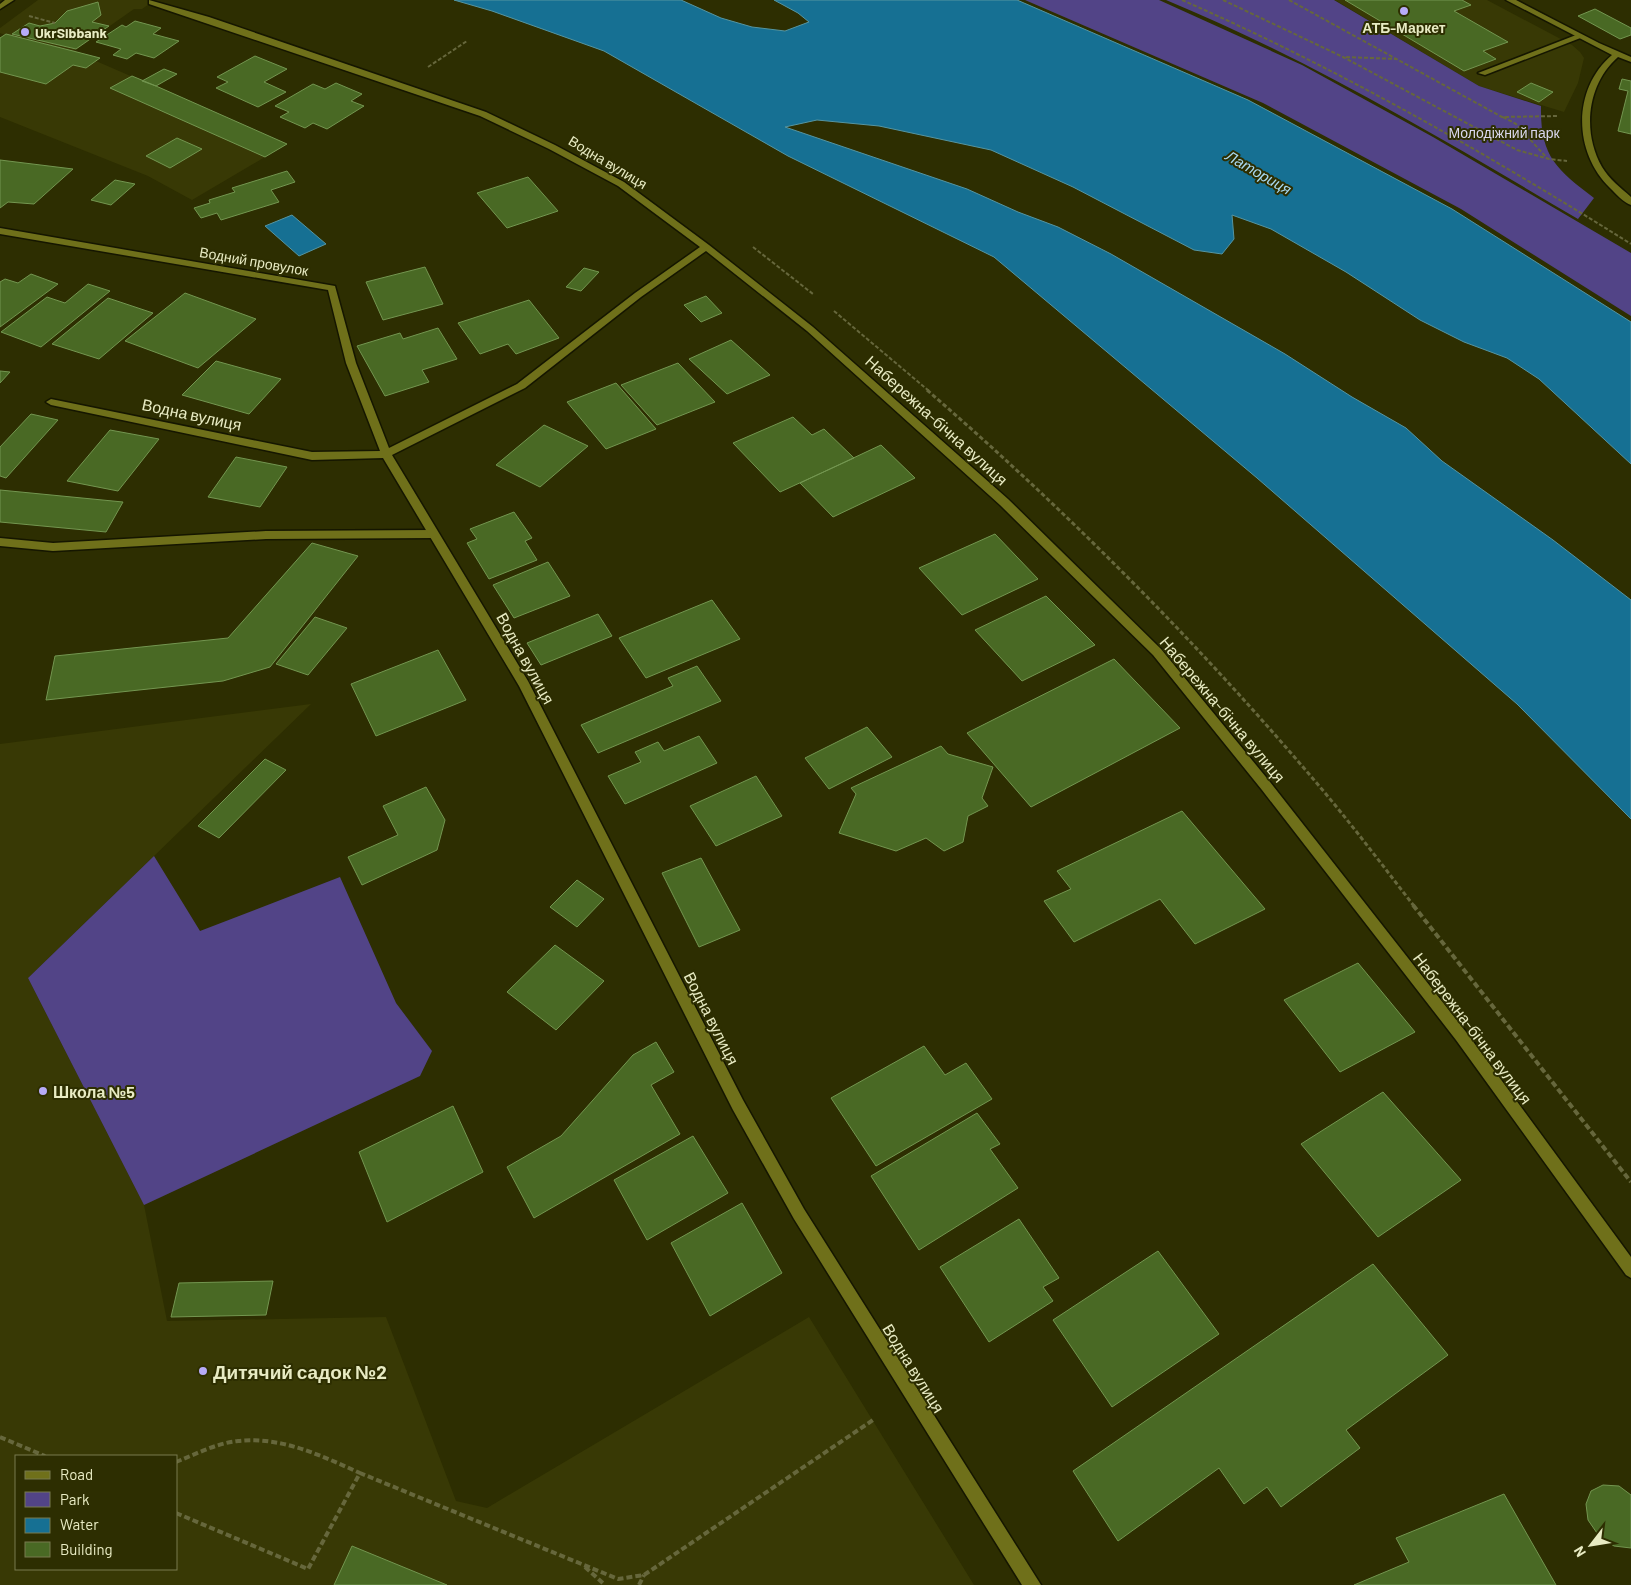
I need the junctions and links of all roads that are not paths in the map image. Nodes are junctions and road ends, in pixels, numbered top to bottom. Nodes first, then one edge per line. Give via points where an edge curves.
1 (10, 0) edge
2 (1510, 0) edge
3 (152, 2) dead end
4 (0, 7) edge
5 (1579, 37) junction
6 (1617, 54) junction
7 (1631, 60) edge
8 (1482, 73) dead end
9 (1631, 202) edge
10 (0, 231) edge
11 (706, 247) junction
12 (51, 402) dead end
13 (386, 454) junction
14 (434, 534) junction
15 (0, 542) edge
16 (1631, 1270) edge
17 (1032, 1585) edge

1 - 4 street
2 - 5 street
3 - 11 street, Водна вулиця via 484,114 621,184
5 - 6 street
5 - 8 street
6 - 7 street
6 - 9 street via 1601,68 1591,90 1586,110 1586,136 1596,164
10 - 13 street, Водний провулок via 332,288 351,363
11 - 13 street, Водна вулиця via 521,386
11 - 16 street, Набережна-бічна вулиця via 810,329 1004,502 1157,652 1461,1036
12 - 13 street, Водна вулиця via 312,456
13 - 14 street, Водна вулиця
14 - 15 street via 266,535 53,547
14 - 17 street, Водна вулиця via 524,684 738,1105 800,1214

